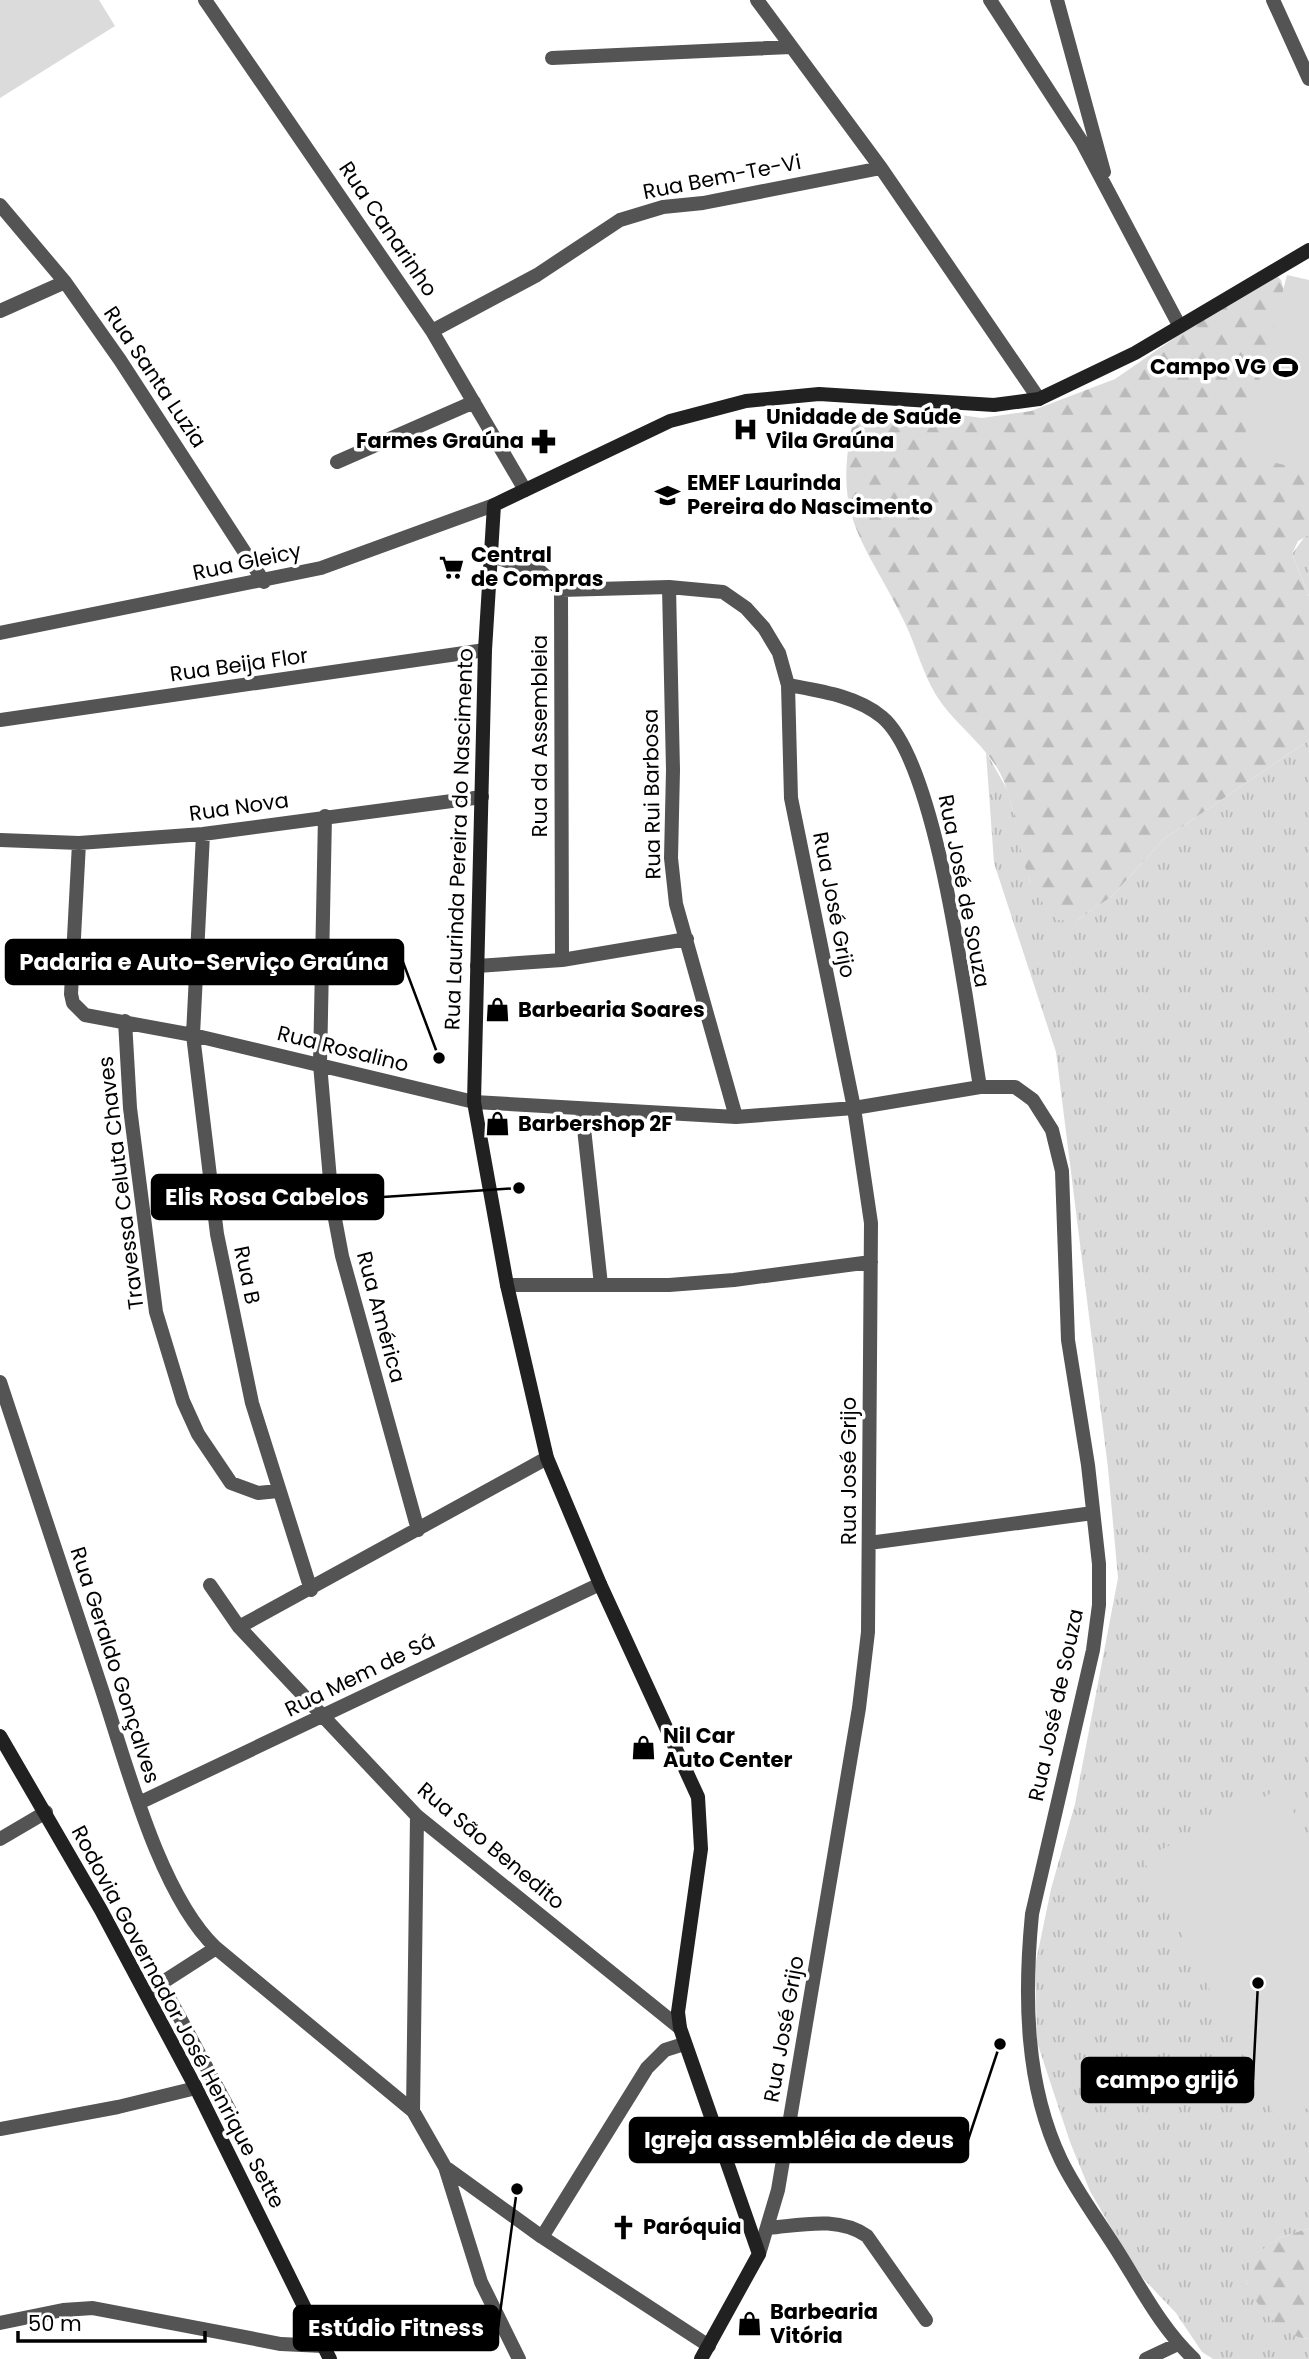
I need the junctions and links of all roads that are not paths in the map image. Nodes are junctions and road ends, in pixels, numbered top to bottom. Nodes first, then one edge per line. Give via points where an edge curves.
1 (205, 0) edge
2 (757, 0) edge
3 (990, 0) edge
4 (1057, 0) edge
5 (1273, 0) edge
6 (791, 47) junction
7 (552, 58) dead end
8 (1309, 79) edge
9 (881, 168) junction
10 (1110, 193) junction
11 (0, 205) edge
12 (1309, 250) edge
13 (65, 282) junction
14 (0, 311) edge
15 (1179, 325) junction
16 (432, 331) junction
17 (1039, 399) junction
18 (474, 402) junction
19 (337, 462) dead end
20 (525, 489) junction
21 (494, 505) junction
22 (492, 556) junction
23 (264, 582) junction
24 (669, 587) junction
25 (561, 590) junction
26 (0, 633) edge
27 (485, 650) junction
28 (788, 685) junction
29 (0, 720) edge
30 (482, 797) junction
31 (325, 816) junction
32 (203, 834) junction
33 (0, 840) edge
34 (79, 842) junction
35 (687, 939) junction
36 (562, 960) junction
37 (477, 966) junction
38 (125, 1021) junction
39 (193, 1035) junction
40 (320, 1064) junction
41 (981, 1087) junction
42 (474, 1102) junction
43 (854, 1108) junction
44 (582, 1110) junction
45 (736, 1117) junction
46 (871, 1262) junction
47 (601, 1285) junction
48 (507, 1286) junction
49 (0, 1382) edge
50 (547, 1458) junction
51 (278, 1490) junction
52 (1093, 1513) junction
53 (418, 1531) junction
54 (869, 1542) junction
55 (600, 1584) junction
56 (210, 1585) dead end
57 (311, 1590) junction
58 (239, 1627) junction
59 (325, 1717) junction
60 (0, 1736) edge
61 (139, 1803) junction
62 (46, 1812) junction
63 (417, 1816) junction
64 (0, 1839) edge
65 (216, 1948) junction
66 (166, 1992) dead end
67 (146, 1993) junction
68 (680, 2028) junction
69 (684, 2044) junction
70 (196, 2088) junction
71 (414, 2111) junction
72 (231, 2113) dead end
73 (0, 2129) edge
74 (445, 2168) junction
75 (769, 2228) junction
76 (542, 2237) junction
77 (759, 2254) junction
78 (926, 2320) dead end
79 (0, 2323) edge
80 (1178, 2344) junction
81 (709, 2346) junction
82 (326, 2352) edge
83 (519, 2359) edge
84 (701, 2359) edge
85 (1146, 2359) edge
86 (1194, 2359) edge

1 - 16 street, Rua Canarinho
2 - 6 street
3 - 10 street
4 - 10 street
5 - 8 street
6 - 7 street
6 - 9 street
9 - 16 street, Rua Bem-Te-Vi via 663,207 621,220 537,275
9 - 17 street
10 - 15 street
11 - 13 street, Rua Santa Luzia
12 - 15 street
13 - 14 street
13 - 23 street, Rua Santa Luzia
15 - 17 street via 1088,378
16 - 18 street, Rua Canarinho
17 - 20 street via 994,405 818,394 746,401 670,421
18 - 19 street
18 - 20 street, Rua Canarinho
20 - 21 street
21 - 22 street, Rua Laurinda Pereira do Nascimento
21 - 23 street, Rua Gleicy via 380,549
22 - 25 street via 541,572
22 - 27 street, Rua Laurinda Pereira do Nascimento
23 - 26 street, Rua Gleicy
24 - 25 street
24 - 28 street via 723,592 746,608 779,653
24 - 35 street, Rua Rui Barbosa via 671,858 676,904
25 - 36 street, Rua da Assembleia
27 - 29 street, Rua Beija Flor
27 - 30 street, Rua Laurinda Pereira do Nascimento
28 - 41 street, Rua José de Souza via 865,705 885,718 902,740 926,798
28 - 43 street, Rua José Grijo via 791,798
30 - 31 street, Rua Nova
30 - 37 street, Rua Laurinda Pereira do Nascimento
31 - 32 street, Rua Nova
31 - 40 street, Rua América
32 - 34 street, Rua Nova
32 - 39 street, Rua B
33 - 34 street, Rua Nova
34 - 38 street, Rua Rosalino via 71,994 85,1015
35 - 36 street
35 - 45 street, Rua Rui Barbosa
36 - 37 street
37 - 42 street, Rua Laurinda Pereira do Nascimento
38 - 39 street, Rua Rosalino
38 - 51 street, Travessa Celuta Chaves via 130,1108 156,1312 183,1401 198,1434 231,1483 258,1493
39 - 40 street, Rua Rosalino
39 - 51 street, Rua B via 217,1234 252,1403
40 - 42 street, Rua Rosalino
40 - 53 street, Rua América via 332,1203 342,1256
41 - 43 street, Rua José de Souza
41 - 52 street, Rua José de Souza via 1015,1087 1033,1100 1052,1130 1062,1171 1068,1340
42 - 44 street, Rua Rosalino
42 - 48 street, Rua Laurinda Pereira do Nascimento
43 - 45 street, Rua Rosalino
43 - 46 street, Rua José Grijo via 871,1223
44 - 45 street, Rua Rosalino
44 - 47 street
46 - 47 street via 734,1280
46 - 54 street, Rua José Grijo
47 - 48 street
48 - 50 street, Rua Laurinda Pereira do Nascimento
49 - 61 street, Rua Geraldo Gonçalves
50 - 53 street
50 - 55 street, Rua Laurinda Pereira do Nascimento
51 - 57 street, Rua B
52 - 54 street
52 - 80 street, Rua José de Souza via 1099,1605 1093,1650 1032,1914 1028,1953 1031,2050 1039,2102 1062,2161
53 - 57 street
54 - 75 street, Rua José Grijo via 868,1632 859,1707
55 - 59 street, Rua Mem de Sá
55 - 68 street, Rua Laurinda Pereira do Nascimento via 698,1797 701,1849 678,2012
56 - 58 street, Rua São Benedito
57 - 58 street
58 - 59 street, Rua São Benedito
59 - 61 street, Rua Mem de Sá
59 - 63 street, Rua São Benedito
60 - 62 street, Rodovia Governador José Henrique Sette
61 - 65 street, Rua Geraldo Gonçalves via 183,1909
62 - 64 street
62 - 67 street, Rodovia Governador José Henrique Sette
63 - 68 street, Rua São Benedito
63 - 71 street
65 - 67 street
65 - 71 street, Rua Geraldo Gonçalves
66 - 72 street
67 - 70 street, Rodovia Governador José Henrique Sette
68 - 69 street, Rua Laurinda Pereira do Nascimento
69 - 76 street via 666,2050 647,2068
69 - 77 street, Rua Laurinda Pereira do Nascimento
70 - 73 street
70 - 82 street, Rodovia Governador José Henrique Sette
71 - 74 street
74 - 76 street
74 - 83 street via 481,2282
75 - 77 street, Rua José Grijo
75 - 78 street via 839,2224 854,2228 867,2236
76 - 81 street
77 - 81 street
79 - 82 street via 93,2308
80 - 85 street
80 - 86 street, Rua José de Souza
81 - 84 street

